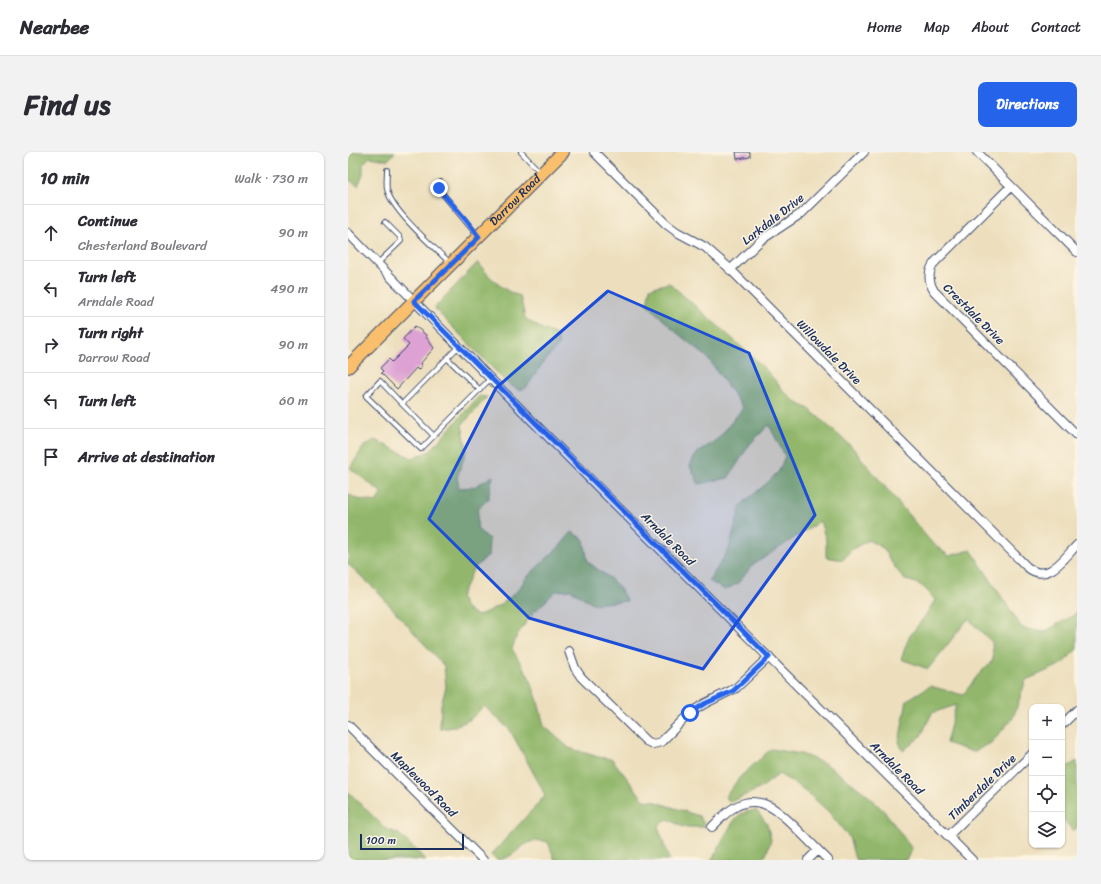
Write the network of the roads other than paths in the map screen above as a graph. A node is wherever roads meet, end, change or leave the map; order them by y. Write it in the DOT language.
graph roads {
  1 [pos="521,152"];
  2 [pos="563,152"];
  3 [pos="594,152"];
  4 [pos="864,152"];
  5 [pos="977,152"];
  6 [pos="387,170"];
  7 [pos="542,173"];
  8 [pos="441,182"];
  9 [pos="1011,186"];
  10 [pos="385,222"];
  11 [pos="348,233"];
  12 [pos="479,237"];
  13 [pos="1077,252"];
  14 [pos="378,264"];
  15 [pos="451,264"];
  16 [pos="730,270"];
  17 [pos="414,301"];
  18 [pos="459,346"];
  19 [pos="447,358"];
  20 [pos="348,367"];
  21 [pos="491,378"];
  22 [pos="480,390"];
  23 [pos="402,404"];
  24 [pos="1077,435"];
  25 [pos="434,436"];
  26 [pos="1077,545"];
  27 [pos="568,651"];
  28 [pos="769,657"];
  29 [pos="1077,710"];
  30 [pos="1065,721"];
  31 [pos="348,725"];
  32 [pos="1029,757"];
  33 [pos="712,827"];
  34 [pos="948,836"];
  35 [pos="818,850"];
  36 [pos="968,859"];
  37 [pos="483,860"];
  38 [pos="808,860"];
  39 [pos="828,860"];
  1 -- 7 [label="lane"];
  2 -- 7 [label="main road, Darrow Road"];
  3 -- 16 [label="street, Willowdale Drive"];
  4 -- 16 [label="street, Larkdale Drive"];
  5 -- 9 [label="street"];
  6 -- 15 [label="lane"];
  7 -- 12 [label="main road, Darrow Road"];
  8 -- 12 [label="lane"];
  9 -- 13 [label="street"];
  9 -- 24 [label="street, Crestdale Drive"];
  10 -- 14 [label="lane"];
  11 -- 14 [label="street, Arndale Road"];
  12 -- 15 [label="main road, Darrow Road"];
  14 -- 17 [label="street, Arndale Road"];
  15 -- 17 [label="main road, Darrow Road"];
  16 -- 26 [label="street, Willowdale Drive"];
  17 -- 18 [label="street, Arndale Road"];
  17 -- 20 [label="main road, Darrow Road"];
  18 -- 19 [label="lane"];
  18 -- 21 [label="street, Arndale Road"];
  19 -- 22 [label="lane"];
  19 -- 23 [label="lane"];
  21 -- 22 [label="lane"];
  21 -- 28 [label="street, Arndale Road"];
  22 -- 25 [label="lane"];
  23 -- 25 [label="lane"];
  23 -- 25 [label="lane"];
  27 -- 28 [label="street"];
  28 -- 34 [label="street, Arndale Road"];
  29 -- 30 [label="street"];
  31 -- 37 [label="street, Maplewood Road"];
  32 -- 34 [label="street, Timberdale Drive"];
  33 -- 35 [label="street"];
  34 -- 36 [label="street, Arndale Road"];
  35 -- 38 [label="street"];
  35 -- 39 [label="street"];
}
